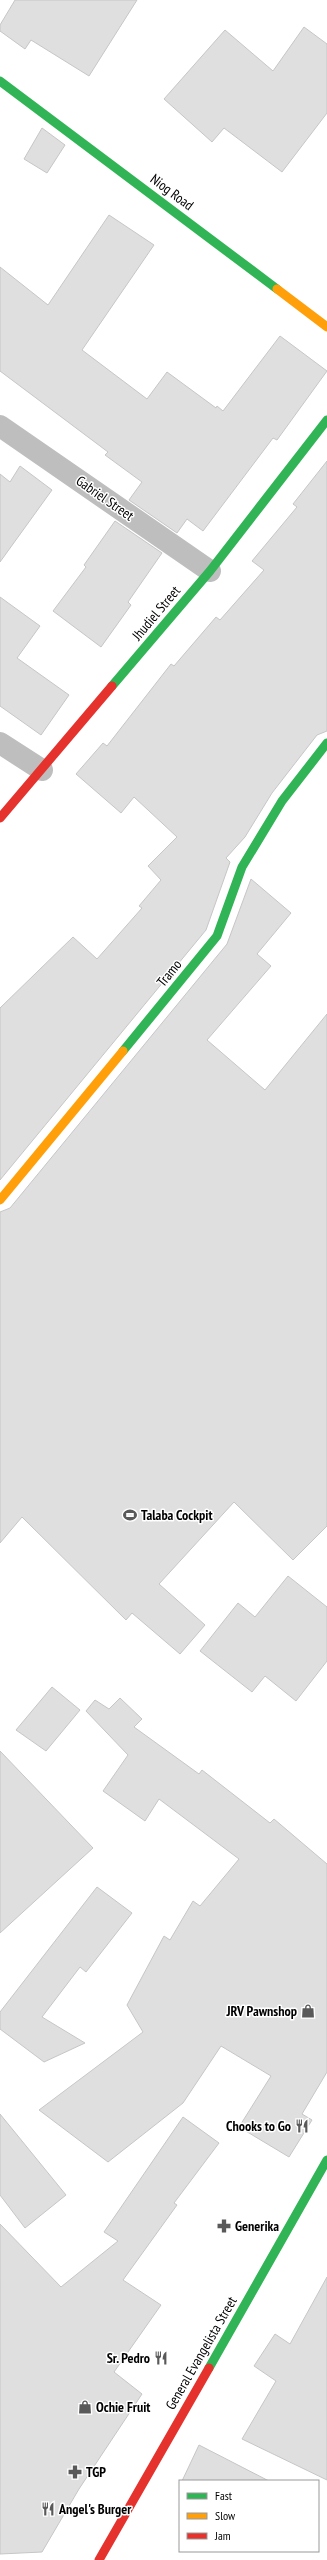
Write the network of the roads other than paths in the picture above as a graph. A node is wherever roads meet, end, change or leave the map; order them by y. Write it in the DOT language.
graph roads {
  1 [pos="0,81"];
  2 [pos="327,327"];
  3 [pos="327,420"];
  4 [pos="0,426"];
  5 [pos="210,571"];
  6 [pos="0,743"];
  7 [pos="327,743"];
  8 [pos="42,770"];
  9 [pos="0,818"];
  10 [pos="0,1200"];
  11 [pos="327,2160"];
  12 [pos="99,2560"];
  1 -- 2 [label="street, Niog Road"];
  3 -- 5 [label="street, Jhudiel Street"];
  4 -- 5 [label="street, Gabriel Street"];
  5 -- 8 [label="street, Jhudiel Street"];
  6 -- 8 [label="street"];
  7 -- 10 [label="street, Tramo"];
  8 -- 9 [label="street, Jhudiel Street"];
  11 -- 12 [label="street, General Evangelista Street"];
}
